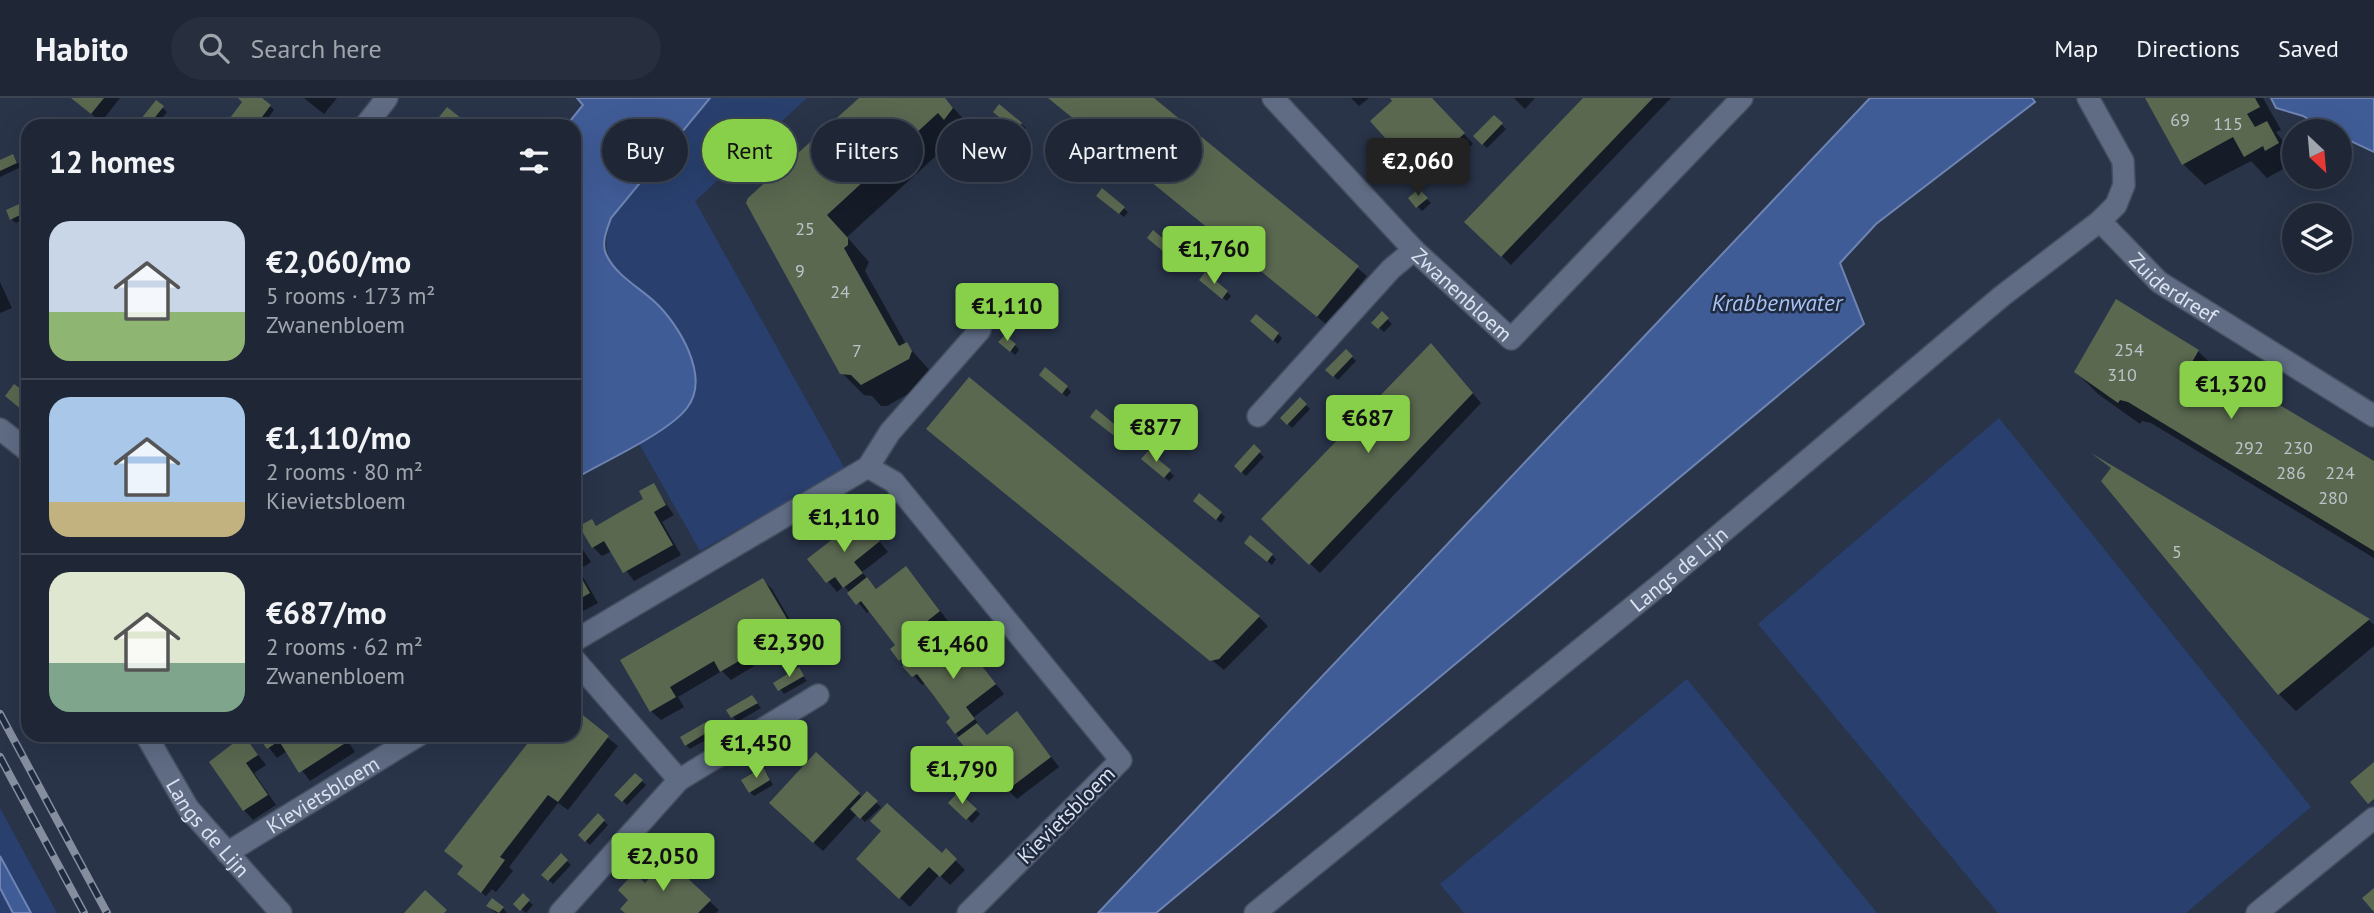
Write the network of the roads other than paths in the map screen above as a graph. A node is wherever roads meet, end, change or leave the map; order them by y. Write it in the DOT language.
graph roads {
  1 [pos="387,98"];
  2 [pos="1273,98"];
  3 [pos="2088,98"];
  4 [pos="1728,102"];
  5 [pos="370,119"];
  6 [pos="2100,221"];
  7 [pos="1414,250"];
  8 [pos="981,330"];
  9 [pos="1258,416"];
  10 [pos="2374,416"];
  11 [pos="0,429"];
  12 [pos="21,446"];
  13 [pos="868,467"];
  14 [pos="581,637"];
  15 [pos="581,667"];
  16 [pos="818,695"];
  17 [pos="150,742"];
  18 [pos="408,742"];
  19 [pos="679,780"];
  20 [pos="2369,822"];
  21 [pos="227,853"];
  22 [pos="281,913"];
  23 [pos="560,913"];
  24 [pos="968,913"];
  25 [pos="1255,913"];
  26 [pos="2257,913"];
  1 -- 5 [label="street"];
  2 -- 7 [label="street, Zwanenbloem"];
  3 -- 6 [label="street"];
  4 -- 7 [label="street, Zwanenbloem"];
  6 -- 10 [label="street, Zuiderdreef"];
  6 -- 25 [label="street, Langs de Lijn"];
  7 -- 9 [label="street"];
  8 -- 13 [label="street"];
  11 -- 12 [label="street"];
  13 -- 14 [label="street"];
  13 -- 24 [label="street, Kievietsbloem"];
  15 -- 19 [label="street"];
  16 -- 19 [label="street"];
  17 -- 21 [label="street, Langs de Lijn"];
  18 -- 21 [label="street, Kievietsbloem"];
  19 -- 23 [label="street"];
  20 -- 26 [label="street"];
  21 -- 22 [label="street, Langs de Lijn"];
}
